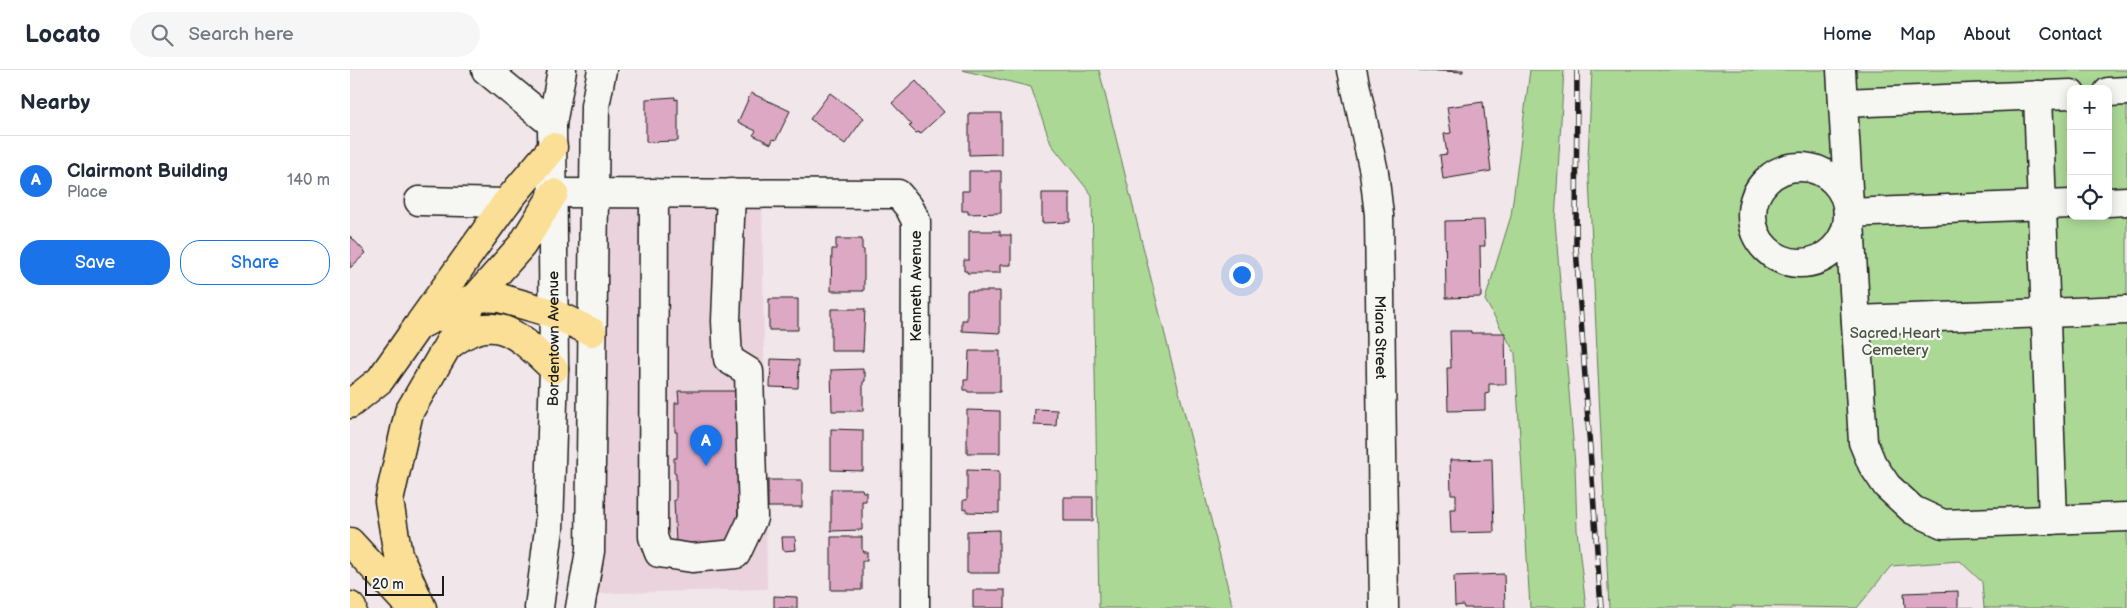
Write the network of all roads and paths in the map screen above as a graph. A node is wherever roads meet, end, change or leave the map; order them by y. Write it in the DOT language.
graph roads {
  1 [pos="486,70"];
  2 [pos="562,70"];
  3 [pos="602,70"];
  4 [pos="1352,70"];
  5 [pos="1841,70"];
  6 [pos="2127,91"];
  7 [pos="2112,92"];
  8 [pos="2067,94"];
  9 [pos="2038,95"];
  10 [pos="1843,103"];
  11 [pos="552,136"];
  12 [pos="554,192"];
  13 [pos="593,192"];
  14 [pos="654,193"];
  15 [pos="731,193"];
  16 [pos="419,201"];
  17 [pos="2127,201"];
  18 [pos="2112,202"];
  19 [pos="506,203"];
  20 [pos="2067,204"];
  21 [pos="2042,205"];
  22 [pos="1848,214"];
  23 [pos="476,297"];
  24 [pos="2127,310"];
  25 [pos="552,313"];
  26 [pos="2046,313"];
  27 [pos="1856,320"];
  28 [pos="418,326"];
  29 [pos="592,332"];
  30 [pos="445,349"];
  31 [pos="554,369"];
  32 [pos="350,404"];
  33 [pos="2127,517"];
  34 [pos="2053,520"];
  35 [pos="350,542"];
  36 [pos="411,608"];
  37 [pos="422,608"];
  38 [pos="539,608"];
  39 [pos="580,608"];
  40 [pos="915,608"];
  41 [pos="1384,608"];
  1 -- 11 [label="street"];
  2 -- 11 [label="street, Bordentown Avenue"];
  3 -- 13 [label="street"];
  4 -- 41 [label="street, Miara Street"];
  5 -- 10 [label="street"];
  6 -- 7 [label="street"];
  8 -- 9 [label="street"];
  9 -- 10 [label="street"];
  9 -- 21 [label="street"];
  10 -- 22 [label="street"];
  11 -- 12 [label="street, Bordentown Avenue"];
  11 -- 19 [label="highway"];
  12 -- 13 [label="street, Kenneth Avenue"];
  12 -- 23 [label="highway"];
  12 -- 25 [label="street, Bordentown Avenue"];
  13 -- 14 [label="street, Kenneth Avenue"];
  13 -- 29 [label="street"];
  14 -- 15 [label="street, Kenneth Avenue"];
  14 -- 15 [label="street"];
  15 -- 40 [label="street, Kenneth Avenue"];
  16 -- 19 [label="street"];
  17 -- 18 [label="street"];
  19 -- 28 [label="highway"];
  20 -- 21 [label="street"];
  21 -- 22 [label="street"];
  21 -- 26 [label="street"];
  22 -- 27 [label="street"];
  23 -- 25 [label="highway"];
  23 -- 28 [label="highway"];
  23 -- 30 [label="highway"];
  24 -- 26 [label="street"];
  25 -- 29 [label="highway"];
  25 -- 31 [label="street, Bordentown Avenue"];
  26 -- 27 [label="street"];
  26 -- 34 [label="street"];
  27 -- 34 [label="street"];
  28 -- 32 [label="highway"];
  29 -- 39 [label="street"];
  30 -- 31 [label="highway"];
  30 -- 37 [label="highway"];
  31 -- 38 [label="street, Bordentown Avenue"];
  33 -- 34 [label="street"];
  35 -- 36 [label="highway"];
}
